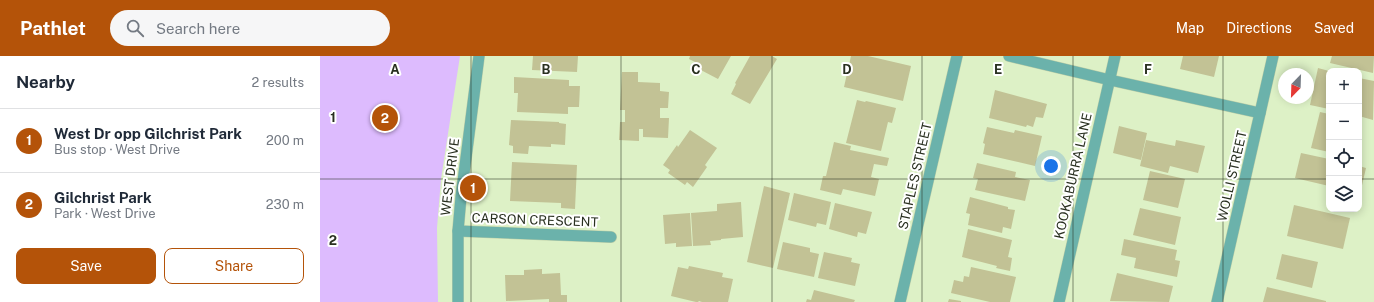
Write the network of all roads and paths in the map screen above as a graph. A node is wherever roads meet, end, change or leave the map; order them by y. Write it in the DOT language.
graph roads {
  1 [pos="479,56"];
  2 [pos="957,56"];
  3 [pos="1009,56"];
  4 [pos="1115,56"];
  5 [pos="1273,56"];
  6 [pos="1110,80"];
  7 [pos="1260,113"];
  8 [pos="458,231"];
  9 [pos="611,237"];
  10 [pos="458,302"];
  11 [pos="900,302"];
  12 [pos="1059,302"];
  13 [pos="1217,302"];
  1 -- 8 [label="street, WEST DRIVE"];
  2 -- 11 [label="street, STAPLES STREET"];
  3 -- 6 [label="street"];
  4 -- 6 [label="street, KOOKABURRA LANE"];
  5 -- 7 [label="street, WOLLI STREET"];
  6 -- 7 [label="street"];
  6 -- 12 [label="street, KOOKABURRA LANE"];
  7 -- 13 [label="street, WOLLI STREET"];
  8 -- 9 [label="street, CARSON CRESCENT"];
  8 -- 10 [label="street, WEST DRIVE"];
}
